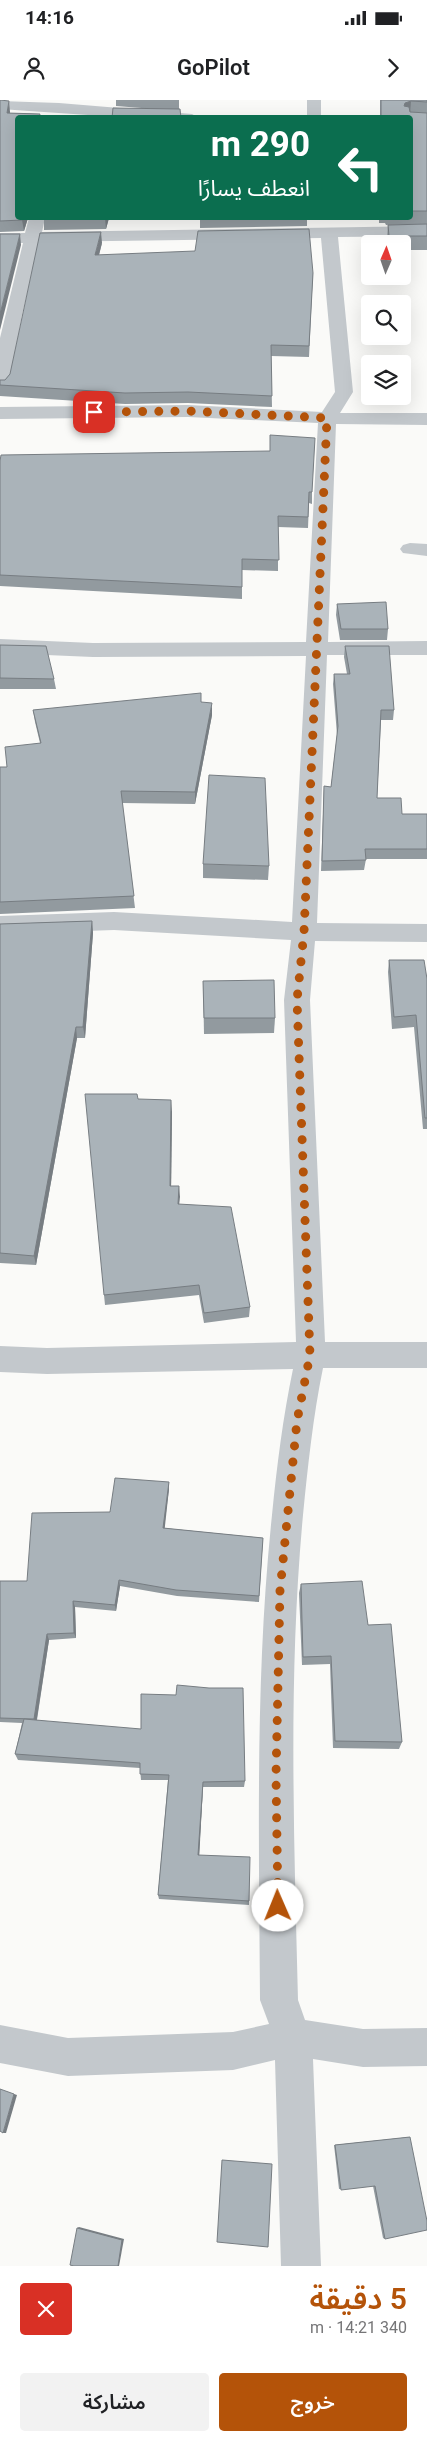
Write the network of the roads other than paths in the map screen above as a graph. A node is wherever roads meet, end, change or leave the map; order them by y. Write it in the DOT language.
graph roads {
  1 [pos="314,100"];
  2 [pos="0,105"];
  3 [pos="59,108"];
  4 [pos="152,115"];
  5 [pos="314,115"];
  6 [pos="37,220"];
  7 [pos="187,220"];
  8 [pos="427,231"];
  9 [pos="329,233"];
  10 [pos="185,234"];
  11 [pos="0,238"];
  12 [pos="33,238"];
  13 [pos="0,385"];
  14 [pos="0,413"];
  15 [pos="327,418"];
  16 [pos="427,419"];
  17 [pos="0,646"];
  18 [pos="317,647"];
  19 [pos="427,648"];
  20 [pos="0,925"];
  21 [pos="304,932"];
  22 [pos="427,934"];
  23 [pos="310,1355"];
  24 [pos="427,1355"];
  25 [pos="0,1359"];
  26 [pos="293,2036"];
  27 [pos="0,2044"];
  28 [pos="427,2047"];
  29 [pos="302,2266"];
  1 -- 5 [label="street"];
  2 -- 3 [label="street"];
  3 -- 4 [label="street"];
  6 -- 12 [label="street"];
  7 -- 10 [label="street"];
  8 -- 9 [label="street"];
  9 -- 10 [label="street"];
  9 -- 15 [label="street"];
  10 -- 12 [label="street"];
  11 -- 12 [label="street"];
  12 -- 13 [label="street"];
  14 -- 15 [label="street"];
  15 -- 16 [label="street"];
  15 -- 18 [label="street"];
  17 -- 18 [label="street"];
  18 -- 19 [label="street"];
  18 -- 21 [label="street"];
  20 -- 21 [label="street"];
  21 -- 22 [label="street"];
  21 -- 23 [label="street"];
  23 -- 24 [label="street"];
  23 -- 25 [label="street"];
  23 -- 26 [label="street"];
  26 -- 27 [label="street"];
  26 -- 28 [label="street"];
  26 -- 29 [label="street"];
}
